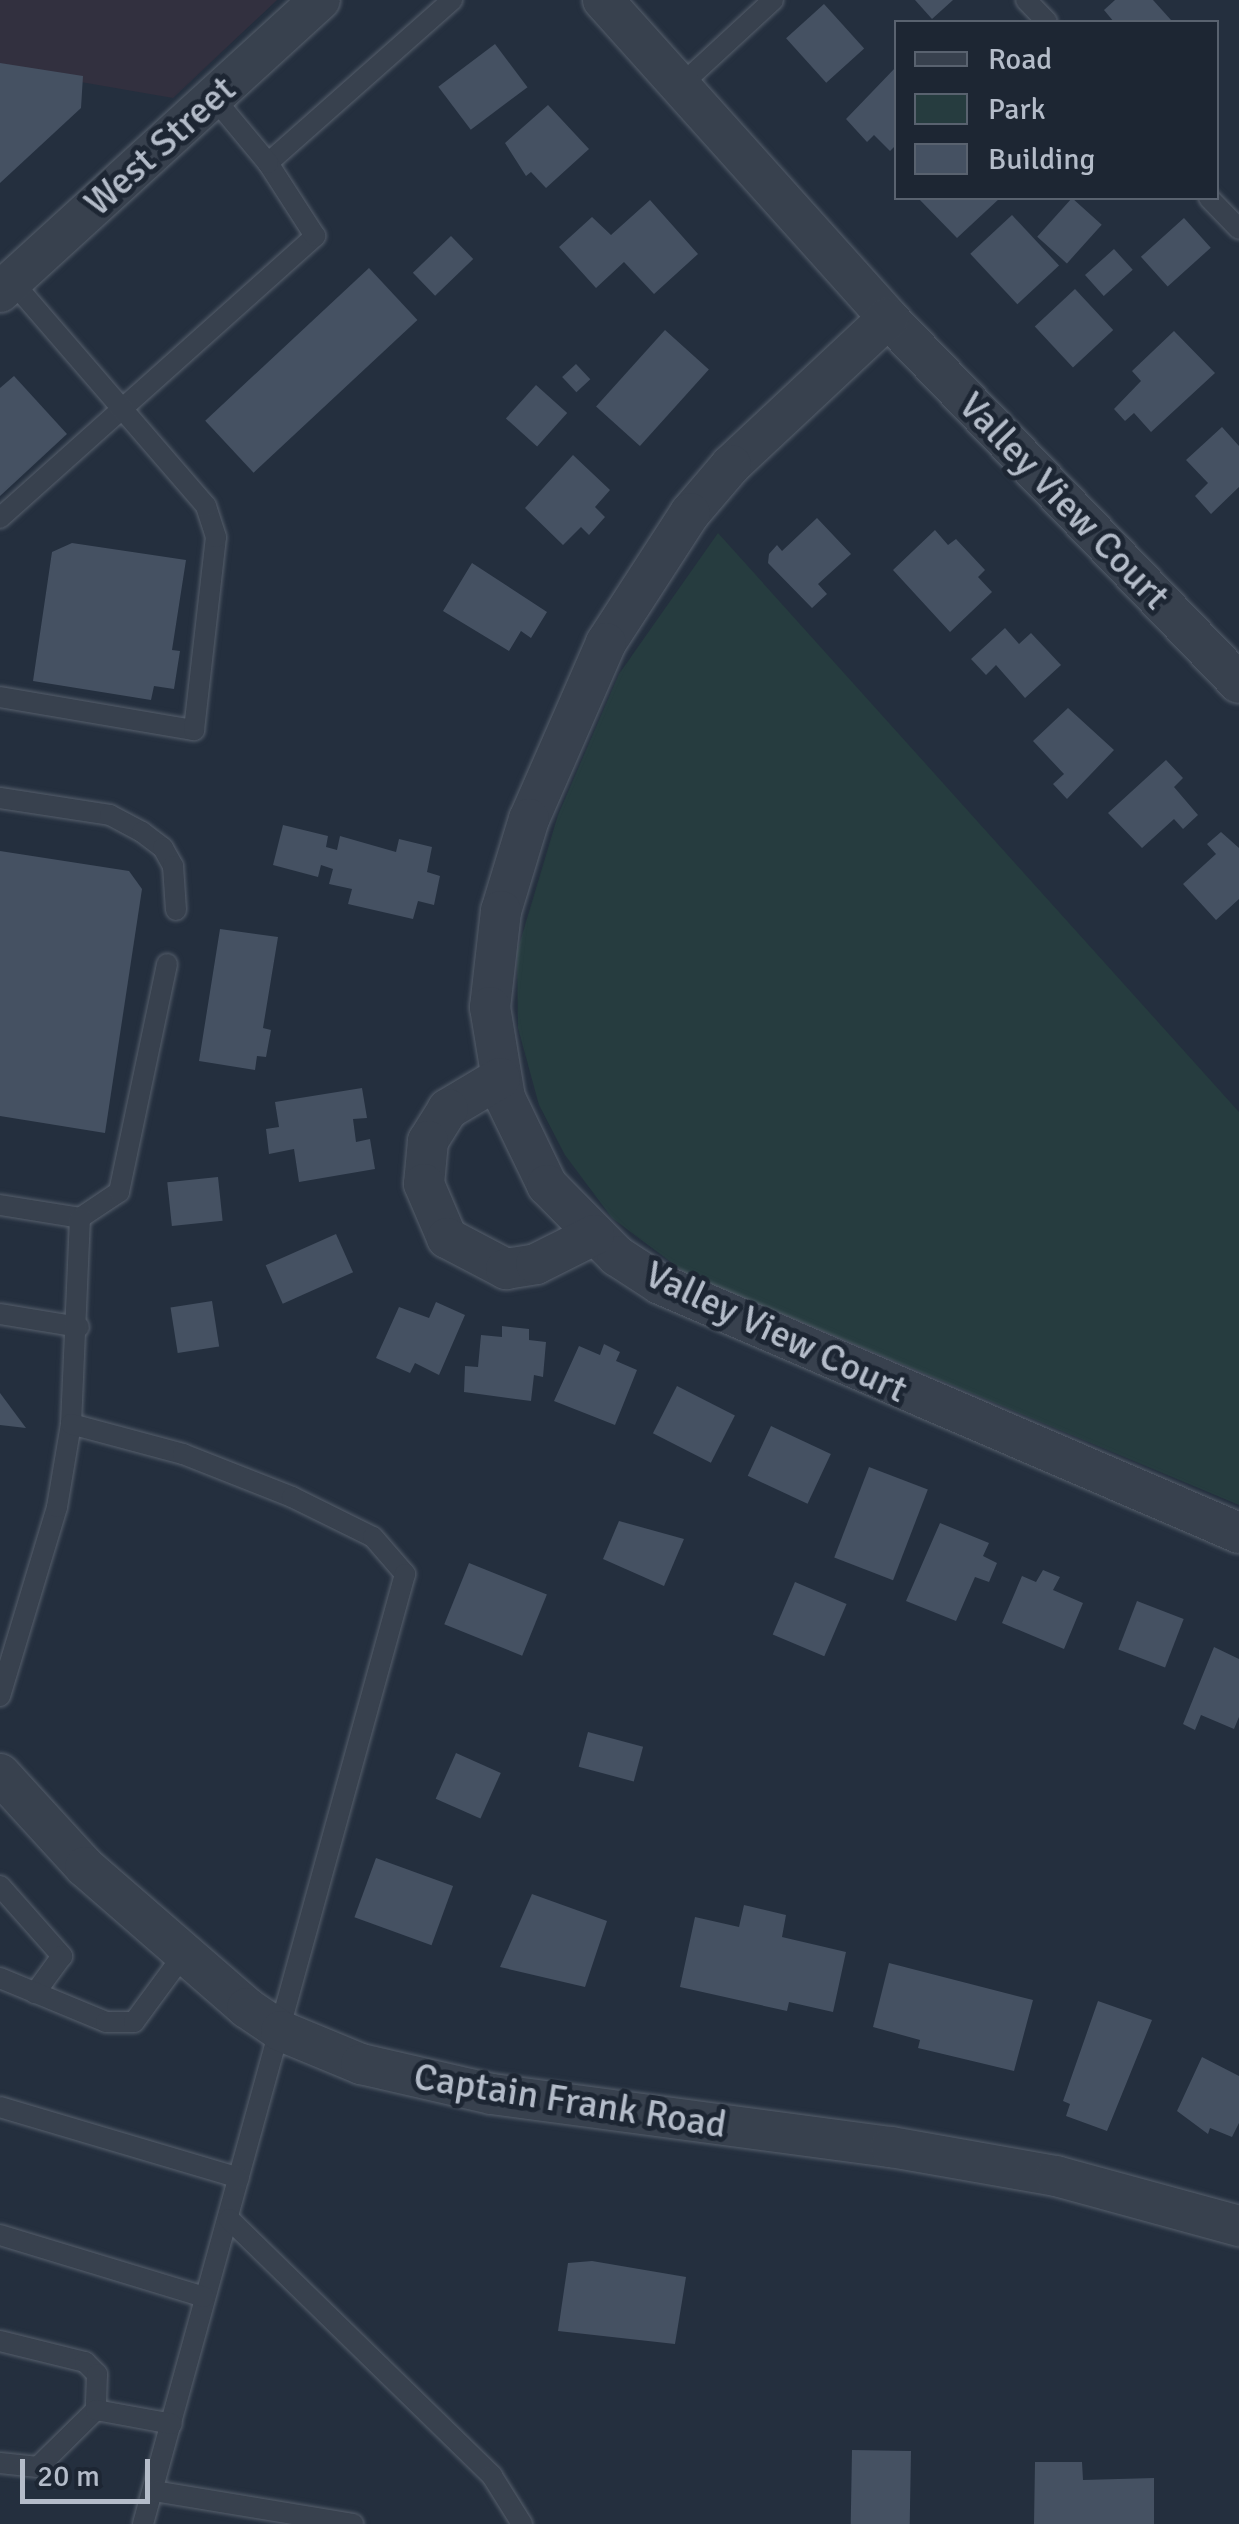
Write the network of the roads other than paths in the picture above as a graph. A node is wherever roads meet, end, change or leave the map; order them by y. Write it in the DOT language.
graph roads {
  1 [pos="320,0"];
  2 [pos="452,0"];
  3 [pos="602,0"];
  4 [pos="773,0"];
  5 [pos="1026,0"];
  6 [pos="1045,20"];
  7 [pos="681,85"];
  8 [pos="213,98"];
  9 [pos="268,163"];
  10 [pos="1212,200"];
  11 [pos="1239,230"];
  12 [pos="6,286"];
  13 [pos="888,318"];
  14 [pos="123,408"];
  15 [pos="0,518"];
  16 [pos="1239,683"];
  17 [pos="0,697"];
  18 [pos="0,798"];
  19 [pos="176,910"];
  20 [pos="166,964"];
  21 [pos="500,1078"];
  22 [pos="0,1205"];
  23 [pos="80,1218"];
  24 [pos="594,1236"];
  25 [pos="0,1314"];
  26 [pos="78,1327"];
  27 [pos="71,1424"];
  28 [pos="1239,1533"];
  29 [pos="0,1696"];
  30 [pos="0,1774"];
  31 [pos="0,1886"];
  32 [pos="184,1954"];
  33 [pos="0,1978"];
  34 [pos="34,1993"];
  35 [pos="281,2031"];
  36 [pos="0,2106"];
  37 [pos="239,2178"];
  38 [pos="228,2218"];
  39 [pos="1239,2226"];
  40 [pos="0,2234"];
  41 [pos="204,2297"];
  42 [pos="0,2341"];
  43 [pos="96,2410"];
  44 [pos="172,2424"];
  45 [pos="0,2464"];
  46 [pos="154,2491"];
  47 [pos="143,2524"];
  48 [pos="353,2524"];
  49 [pos="522,2524"];
  1 -- 8 [label="street, West Street"];
  2 -- 9 [label="lane"];
  3 -- 7 [label="street, Valley View Court"];
  4 -- 7 [label="lane"];
  5 -- 6 [label="lane"];
  7 -- 13 [label="street, Valley View Court"];
  8 -- 9 [label="lane"];
  8 -- 12 [label="street, West Street"];
  9 -- 14 [label="lane"];
  10 -- 11 [label="lane"];
  12 -- 14 [label="lane"];
  13 -- 16 [label="street, Valley View Court"];
  13 -- 21 [label="street, Valley View Court"];
  14 -- 15 [label="lane"];
  14 -- 17 [label="lane"];
  18 -- 19 [label="lane"];
  20 -- 23 [label="lane"];
  21 -- 24 [label="street, Valley View Court"];
  21 -- 24 [label="street"];
  22 -- 23 [label="lane"];
  23 -- 26 [label="lane"];
  24 -- 28 [label="street, Valley View Court"];
  25 -- 26 [label="lane"];
  26 -- 27 [label="lane"];
  27 -- 29 [label="lane"];
  27 -- 35 [label="lane"];
  30 -- 32 [label="street, Captain Frank Road"];
  31 -- 34 [label="lane"];
  32 -- 34 [label="lane"];
  32 -- 35 [label="street, Captain Frank Road"];
  33 -- 34 [label="lane"];
  35 -- 37 [label="lane"];
  35 -- 39 [label="street, Captain Frank Road"];
  36 -- 37 [label="lane"];
  37 -- 38 [label="lane"];
  38 -- 41 [label="lane"];
  38 -- 49 [label="lane"];
  40 -- 41 [label="lane"];
  41 -- 44 [label="lane"];
  42 -- 43 [label="lane"];
  43 -- 44 [label="lane"];
  43 -- 45 [label="lane"];
  44 -- 46 [label="lane"];
  46 -- 47 [label="lane"];
  46 -- 48 [label="lane"];
}
